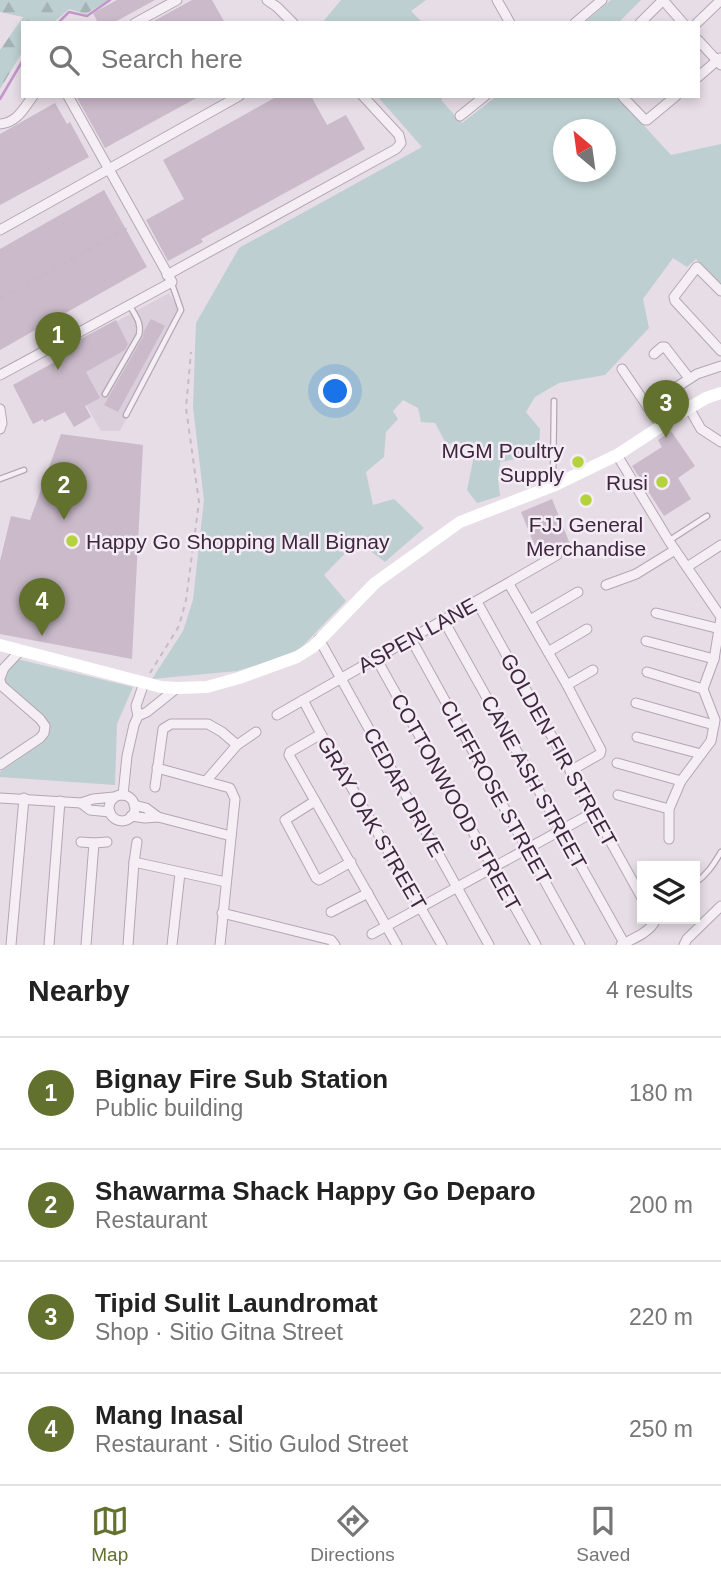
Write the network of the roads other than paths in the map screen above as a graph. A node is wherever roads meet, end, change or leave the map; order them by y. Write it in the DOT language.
graph roads {
  1 [pos="177,0"];
  2 [pos="267,0"];
  3 [pos="497,0"];
  4 [pos="602,0"];
  5 [pos="663,0"];
  6 [pos="721,0"];
  7 [pos="139,21"];
  8 [pos="291,21"];
  9 [pos="509,21"];
  10 [pos="577,21"];
  11 [pos="642,21"];
  12 [pos="681,21"];
  13 [pos="699,21"];
  14 [pos="700,42"];
  15 [pos="720,60"];
  16 [pos="700,75"];
  17 [pos="31,98"];
  18 [pos="69,98"];
  19 [pos="236,98"];
  20 [pos="365,98"];
  21 [pos="482,98"];
  22 [pos="624,98"];
  23 [pos="674,98"];
  24 [pos="460,116"];
  25 [pos="0,124"];
  26 [pos="109,169"];
  27 [pos="0,230"];
  28 [pos="170,278"];
  29 [pos="721,291"];
  30 [pos="130,305"];
  31 [pos="721,351"];
  32 [pos="654,354"];
  33 [pos="721,366"];
  34 [pos="622,369"];
  35 [pos="0,375"];
  36 [pos="689,379"];
  37 [pos="721,393"];
  38 [pos="105,394"];
  39 [pos="554,401"];
  40 [pos="647,406"];
  41 [pos="689,408"];
  42 [pos="0,409"];
  43 [pos="126,415"];
  44 [pos="656,419"];
  45 [pos="0,429"];
  46 [pos="721,442"];
  47 [pos="617,454"];
  48 [pos="24,470"];
  49 [pos="0,479"];
  50 [pos="552,486"];
  51 [pos="707,516"];
  52 [pos="669,541"];
  53 [pos="721,545"];
  54 [pos="675,550"];
  55 [pos="557,555"];
  56 [pos="687,568"];
  57 [pos="509,583"];
  58 [pos="606,585"];
  59 [pos="579,592"];
  60 [pos="477,602"];
  61 [pos="656,613"];
  62 [pos="721,618"];
  63 [pos="530,620"];
  64 [pos="444,621"];
  65 [pos="587,629"];
  66 [pos="720,629"];
  67 [pos="319,639"];
  68 [pos="411,639"];
  69 [pos="646,641"];
  70 [pos="0,645"];
  71 [pos="21,650"];
  72 [pos="548,652"];
  73 [pos="376,658"];
  74 [pos="714,659"];
  75 [pos="593,670"];
  76 [pos="647,672"];
  77 [pos="341,677"];
  78 [pos="0,679"];
  79 [pos="144,683"];
  80 [pos="567,685"];
  81 [pos="177,688"];
  82 [pos="704,689"];
  83 [pos="303,700"];
  84 [pos="636,703"];
  85 [pos="277,715"];
  86 [pos="138,716"];
  87 [pos="714,725"];
  88 [pos="256,732"];
  89 [pos="321,734"];
  90 [pos="638,737"];
  91 [pos="237,745"];
  92 [pos="701,754"];
  93 [pos="617,763"];
  94 [pos="0,765"];
  95 [pos="158,768"];
  96 [pos="570,771"];
  97 [pos="206,781"];
  98 [pos="681,781"];
  99 [pos="155,787"];
  100 [pos="618,795"];
  101 [pos="119,796"];
  102 [pos="0,798"];
  103 [pos="24,798"];
  104 [pos="60,801"];
  105 [pos="315,801"];
  106 [pos="81,803"];
  107 [pos="134,805"];
  108 [pos="669,809"];
  109 [pos="110,812"];
  110 [pos="594,812"];
  111 [pos="131,816"];
  112 [pos="158,817"];
  113 [pos="560,831"];
  114 [pos="231,836"];
  115 [pos="669,839"];
  116 [pos="81,842"];
  117 [pos="107,842"];
  118 [pos="137,842"];
  119 [pos="94,843"];
  120 [pos="527,849"];
  121 [pos="721,852"];
  122 [pos="134,862"];
  123 [pos="351,862"];
  124 [pos="493,868"];
  125 [pos="180,873"];
  126 [pos="700,880"];
  127 [pos="226,882"];
  128 [pos="457,887"];
  129 [pos="637,889"];
  130 [pos="368,893"];
  131 [pos="721,906"];
  132 [pos="421,908"];
  133 [pos="331,912"];
  134 [pos="222,913"];
  135 [pos="654,924"];
  136 [pos="386,926"];
  137 [pos="372,934"];
  138 [pos="622,944"];
  139 [pos="11,945"];
  140 [pos="50,945"];
  141 [pos="86,945"];
  142 [pos="128,945"];
  143 [pos="172,945"];
  144 [pos="220,945"];
  145 [pos="335,945"];
  146 [pos="397,945"];
  147 [pos="442,945"];
  148 [pos="489,945"];
  149 [pos="536,945"];
  150 [pos="580,945"];
  151 [pos="684,945"];
  1 -- 7 [label="street"];
  2 -- 8 [label="street"];
  3 -- 9 [label="street"];
  4 -- 10 [label="street"];
  5 -- 11 [label="street"];
  5 -- 12 [label="street"];
  6 -- 13 [label="street"];
  14 -- 15 [label="street"];
  15 -- 16 [label="street"];
  17 -- 25 [label="street"];
  18 -- 26 [label="street"];
  19 -- 26 [label="street"];
  20 -- 28 [label="street"];
  21 -- 24 [label="street"];
  22 -- 23 [label="street"];
  26 -- 27 [label="street"];
  26 -- 28 [label="street"];
  28 -- 30 [label="street"];
  28 -- 43 [label="lane"];
  29 -- 31 [label="street"];
  30 -- 35 [label="street"];
  30 -- 38 [label="lane"];
  32 -- 36 [label="street"];
  33 -- 36 [label="street"];
  34 -- 40 [label="street"];
  36 -- 40 [label="street"];
  37 -- 41 [label="main road"];
  39 -- 50 [label="lane"];
  40 -- 44 [label="street"];
  41 -- 46 [label="street"];
  41 -- 47 [label="main road"];
  42 -- 45 [label="street"];
  47 -- 50 [label="main road"];
  47 -- 52 [label="street"];
  48 -- 49 [label="lane"];
  50 -- 67 [label="main road"];
  51 -- 52 [label="lane"];
  52 -- 54 [label="street"];
  53 -- 56 [label="street"];
  54 -- 56 [label="street"];
  54 -- 58 [label="street"];
  55 -- 57 [label="street, ASPEN LANE"];
  56 -- 62 [label="street"];
  57 -- 60 [label="street, ASPEN LANE"];
  57 -- 63 [label="street"];
  59 -- 63 [label="street"];
  60 -- 64 [label="street, ASPEN LANE"];
  60 -- 96 [label="street, GOLDEN FIR STREET"];
  61 -- 66 [label="street"];
  62 -- 66 [label="street"];
  63 -- 72 [label="street"];
  64 -- 68 [label="street, ASPEN LANE"];
  64 -- 113 [label="street, CANE ASH STREET"];
  65 -- 72 [label="street"];
  66 -- 74 [label="street"];
  67 -- 77 [label="street, CEDAR DRIVE"];
  67 -- 81 [label="main road"];
  68 -- 73 [label="street, ASPEN LANE"];
  68 -- 120 [label="street, CLIFFROSE STREET"];
  69 -- 74 [label="street"];
  70 -- 71 [label="main road"];
  71 -- 78 [label="street"];
  71 -- 79 [label="main road"];
  72 -- 80 [label="street"];
  73 -- 77 [label="street, ASPEN LANE"];
  73 -- 124 [label="street, COTTONWOOD STREET"];
  74 -- 82 [label="street"];
  75 -- 80 [label="street"];
  76 -- 82 [label="street"];
  77 -- 83 [label="street, ASPEN LANE"];
  77 -- 128 [label="street, CEDAR DRIVE"];
  78 -- 94 [label="street"];
  79 -- 81 [label="main road"];
  79 -- 86 [label="street"];
  80 -- 96 [label="street"];
  81 -- 86 [label="street"];
  82 -- 87 [label="street"];
  83 -- 85 [label="street, ASPEN LANE"];
  83 -- 89 [label="street, GRAY OAK STREET"];
  84 -- 87 [label="street"];
  86 -- 101 [label="street"];
  87 -- 92 [label="street"];
  88 -- 91 [label="street"];
  89 -- 105 [label="street"];
  89 -- 132 [label="street, GRAY OAK STREET"];
  90 -- 92 [label="street"];
  91 -- 95 [label="street"];
  91 -- 97 [label="street"];
  92 -- 98 [label="street"];
  93 -- 98 [label="street"];
  95 -- 97 [label="street"];
  95 -- 99 [label="street"];
  96 -- 110 [label="street, GOLDEN FIR STREET"];
  97 -- 114 [label="street"];
  98 -- 108 [label="street"];
  100 -- 108 [label="street"];
  101 -- 106 [label="street"];
  101 -- 107 [label="street"];
  101 -- 109 [label="street"];
  102 -- 103 [label="street"];
  103 -- 104 [label="street"];
  103 -- 139 [label="street"];
  104 -- 106 [label="street"];
  104 -- 140 [label="street"];
  105 -- 123 [label="street"];
  105 -- 123 [label="street"];
  106 -- 109 [label="street"];
  107 -- 111 [label="street"];
  107 -- 112 [label="street"];
  108 -- 115 [label="street"];
  109 -- 111 [label="street"];
  110 -- 113 [label="street"];
  110 -- 129 [label="street, GOLDEN FIR STREET"];
  111 -- 112 [label="street"];
  112 -- 114 [label="street"];
  113 -- 120 [label="street"];
  113 -- 138 [label="street, CANE ASH STREET"];
  114 -- 127 [label="street"];
  116 -- 119 [label="street"];
  117 -- 119 [label="street"];
  118 -- 122 [label="street"];
  119 -- 141 [label="street"];
  120 -- 124 [label="street"];
  120 -- 150 [label="street, CLIFFROSE STREET"];
  121 -- 126 [label="lane"];
  122 -- 125 [label="street"];
  122 -- 142 [label="street"];
  123 -- 130 [label="street"];
  124 -- 128 [label="street"];
  124 -- 149 [label="street, COTTONWOOD STREET"];
  125 -- 127 [label="street"];
  125 -- 143 [label="street"];
  127 -- 134 [label="street"];
  128 -- 132 [label="street"];
  128 -- 148 [label="street, CEDAR DRIVE"];
  130 -- 133 [label="street"];
  130 -- 136 [label="street"];
  131 -- 151 [label="street"];
  132 -- 136 [label="street"];
  132 -- 147 [label="street, GRAY OAK STREET"];
  134 -- 144 [label="street"];
  134 -- 145 [label="street"];
  135 -- 138 [label="street"];
  136 -- 137 [label="street"];
  136 -- 146 [label="street"];
}
